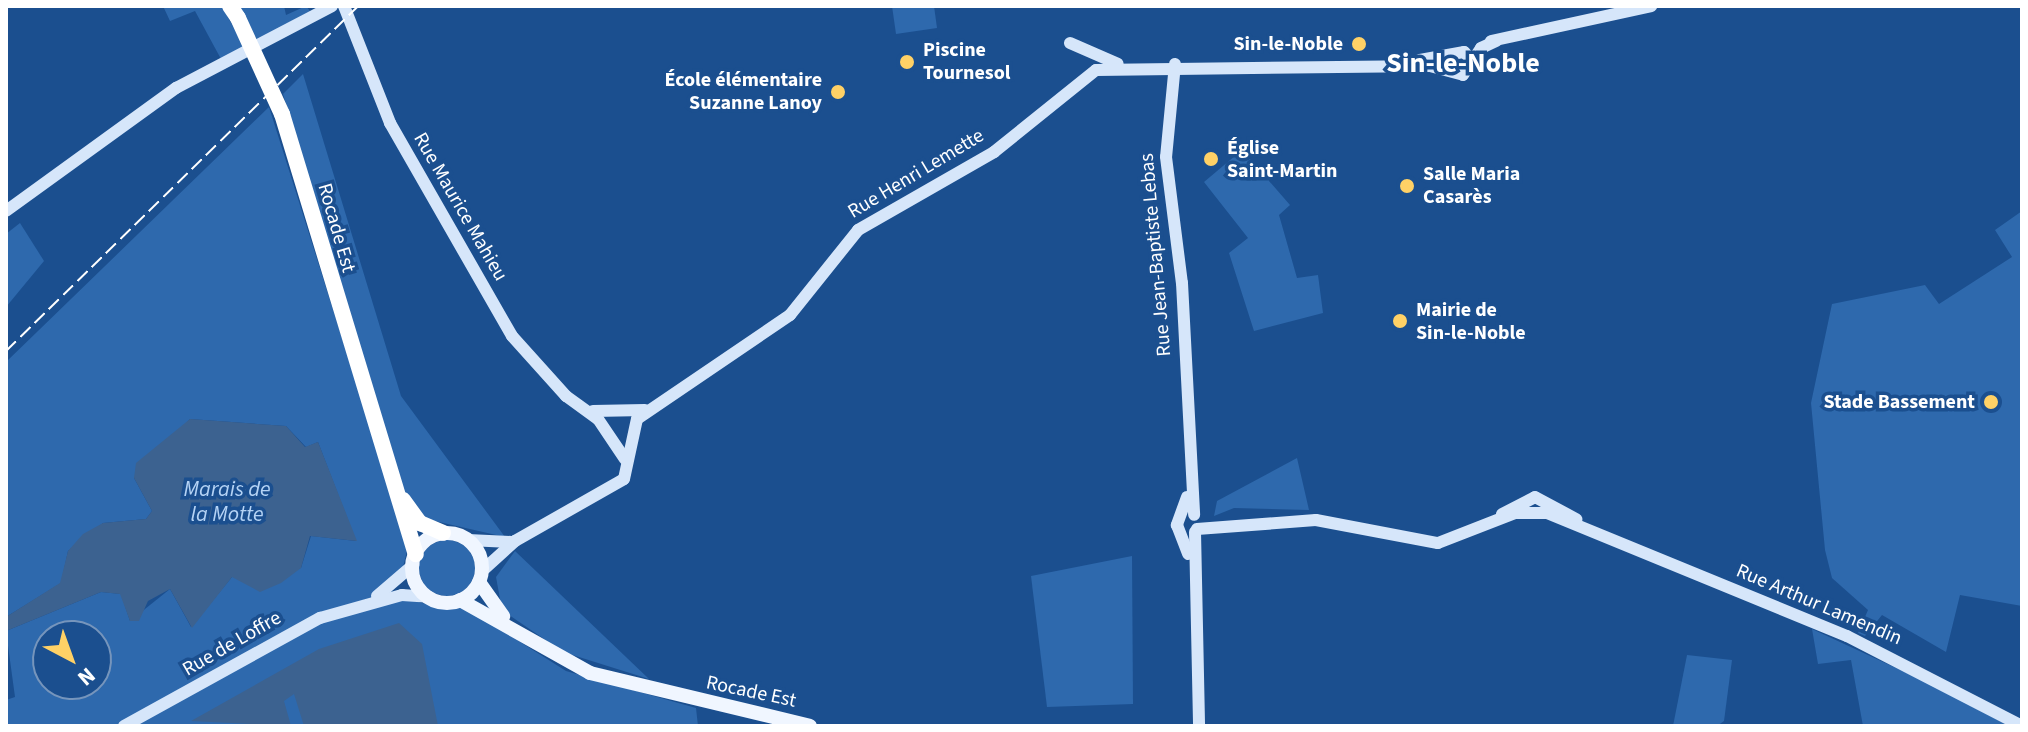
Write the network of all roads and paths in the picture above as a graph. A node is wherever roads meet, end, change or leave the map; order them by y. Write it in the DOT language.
graph roads {
  1 [pos="332,6"];
  2 [pos="344,6"];
  3 [pos="1651,6"];
  4 [pos="234,12"];
  5 [pos="1496,41"];
  6 [pos="1070,43"];
  7 [pos="1086,51"];
  8 [pos="1460,52"];
  9 [pos="1474,62"];
  10 [pos="1175,68"];
  11 [pos="1455,73"];
  12 [pos="1085,77"];
  13 [pos="6,211"];
  14 [pos="579,405"];
  15 [pos="657,405"];
  16 [pos="617,414"];
  17 [pos="630,430"];
  18 [pos="608,434"];
  19 [pos="385,468"];
  20 [pos="626,476"];
  21 [pos="1188,492"];
  22 [pos="1180,517"];
  23 [pos="1195,523"];
  24 [pos="1181,532"];
  25 [pos="443,533"];
  26 [pos="468,540"];
  27 [pos="515,541"];
  28 [pos="414,560"];
  29 [pos="1191,565"];
  30 [pos="480,576"];
  31 [pos="429,597"];
  32 [pos="460,600"];
  33 [pos="362,603"];
  34 [pos="547,652"];
  35 [pos="124,726"];
  36 [pos="810,726"];
  37 [pos="1199,726"];
  38 [pos="2022,726"];
  1 -- 13 [label="street"];
  2 -- 14 [label="street, Rue Maurice Mahieu"];
  3 -- 5 [label="street"];
  4 -- 19 [label="highway, Rocade Est, bridge"];
  5 -- 8 [label="street"];
  5 -- 9 [label="street"];
  6 -- 7 [label="street"];
  7 -- 10 [label="street"];
  7 -- 12 [label="street"];
  8 -- 9 [label="street"];
  8 -- 10 [label="street"];
  8 -- 11 [label="street"];
  9 -- 11 [label="street"];
  10 -- 11 [label="street"];
  10 -- 12 [label="street"];
  10 -- 21 [label="street, Rue Jean-Baptiste Lebas"];
  12 -- 15 [label="street, Rue Henri Lemette"];
  14 -- 16 [label="street, Rue Maurice Mahieu"];
  14 -- 18 [label="street, Rue Maurice Mahieu"];
  15 -- 16 [label="street, Rue Henri Lemette"];
  15 -- 17 [label="street, Rue Henri Lemette"];
  16 -- 17 [label="street"];
  16 -- 18 [label="street"];
  17 -- 18 [label="street"];
  17 -- 20 [label="street"];
  18 -- 20 [label="street"];
  19 -- 25 [label="highway"];
  19 -- 28 [label="highway"];
  20 -- 27 [label="street"];
  21 -- 22 [label="street, Rue Jean-Baptiste Lebas"];
  21 -- 23 [label="street, Rue Jean-Baptiste Lebas"];
  22 -- 23 [label="street"];
  22 -- 24 [label="street"];
  23 -- 24 [label="street"];
  23 -- 29 [label="street"];
  23 -- 38 [label="street, Rue Arthur Lamendin"];
  24 -- 29 [label="street"];
  25 -- 26 [label="main road"];
  25 -- 28 [label="main road"];
  26 -- 27 [label="street"];
  26 -- 30 [label="main road"];
  27 -- 30 [label="street"];
  28 -- 31 [label="main road"];
  28 -- 33 [label="street, Rue de Loffre"];
  29 -- 37 [label="street"];
  30 -- 32 [label="main road"];
  30 -- 34 [label="main road"];
  31 -- 32 [label="main road"];
  31 -- 33 [label="street, Rue de Loffre"];
  32 -- 34 [label="main road"];
  33 -- 35 [label="street, Rue de Loffre"];
  34 -- 36 [label="main road, Rocade Est"];
}
